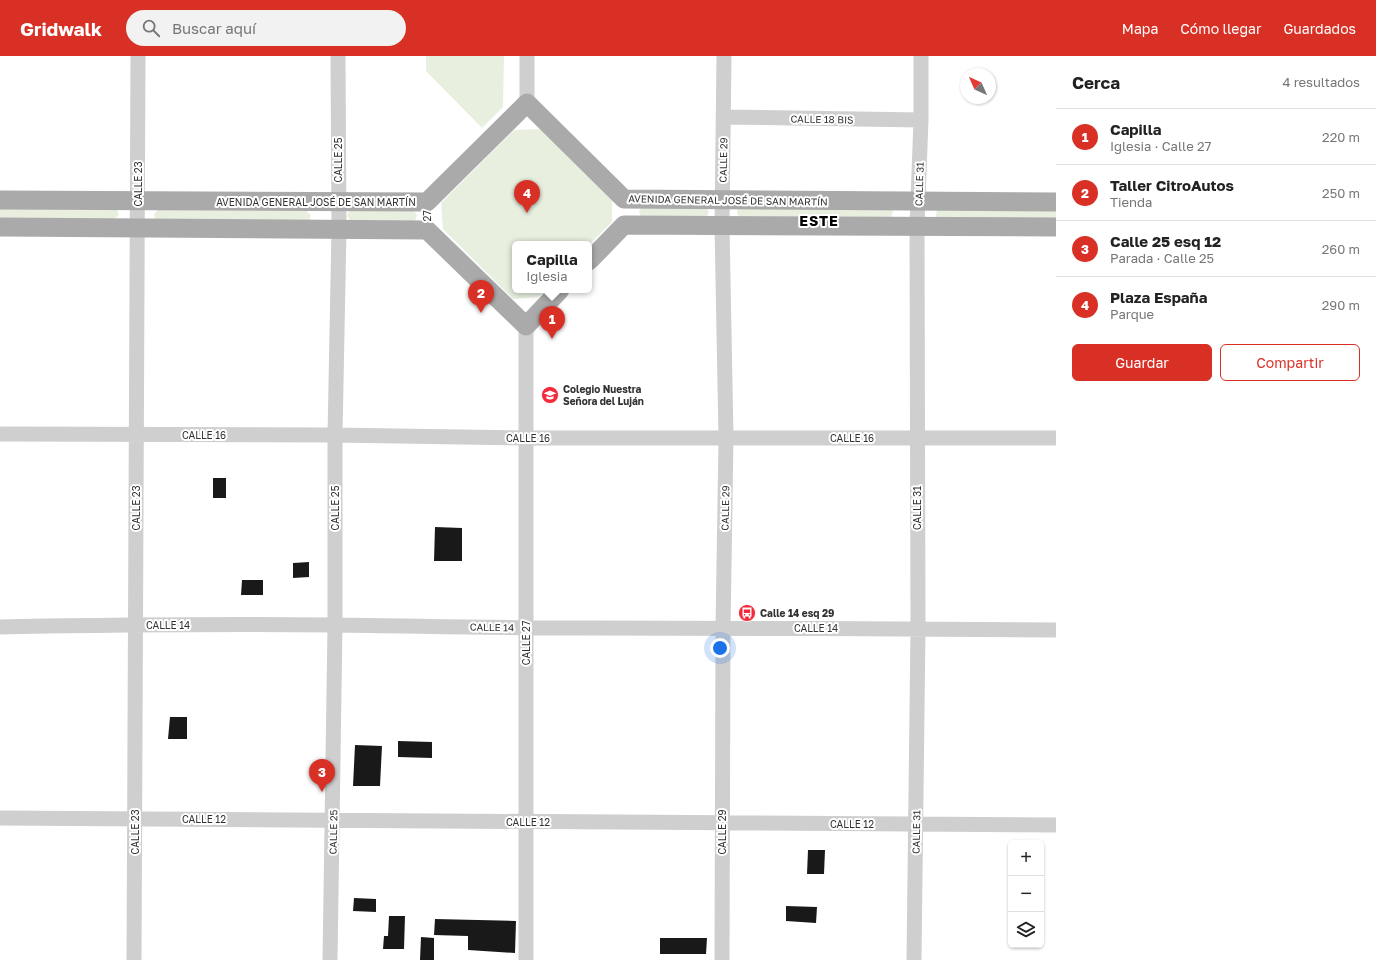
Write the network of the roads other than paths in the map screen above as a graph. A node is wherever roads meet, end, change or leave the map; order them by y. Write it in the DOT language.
graph roads {
  1 [pos="138,56"];
  2 [pos="338,56"];
  3 [pos="527,56"];
  4 [pos="724,56"];
  5 [pos="921,56"];
  6 [pos="527,103"];
  7 [pos="723,117"];
  8 [pos="921,120"];
  9 [pos="624,199"];
  10 [pos="0,200"];
  11 [pos="722,200"];
  12 [pos="138,201"];
  13 [pos="338,202"];
  14 [pos="427,202"];
  15 [pos="918,202"];
  16 [pos="1056,202"];
  17 [pos="624,225"];
  18 [pos="722,225"];
  19 [pos="917,226"];
  20 [pos="0,227"];
  21 [pos="1056,227"];
  22 [pos="137,228"];
  23 [pos="339,229"];
  24 [pos="427,230"];
  25 [pos="592,258"];
  26 [pos="557,293"];
  27 [pos="526,326"];
  28 [pos="0,434"];
  29 [pos="136,435"];
  30 [pos="335,435"];
  31 [pos="526,438"];
  32 [pos="726,438"];
  33 [pos="917,438"];
  34 [pos="1056,438"];
  35 [pos="136,625"];
  36 [pos="335,625"];
  37 [pos="0,627"];
  38 [pos="526,628"];
  39 [pos="918,628"];
  40 [pos="723,629"];
  41 [pos="1056,630"];
  42 [pos="0,818"];
  43 [pos="135,819"];
  44 [pos="333,820"];
  45 [pos="526,822"];
  46 [pos="722,823"];
  47 [pos="916,824"];
  48 [pos="1056,825"];
  49 [pos="134,960"];
  50 [pos="330,960"];
  51 [pos="526,960"];
  52 [pos="722,960"];
  53 [pos="914,960"];
  1 -- 12 [label="street, CALLE 23"];
  2 -- 13 [label="street, CALLE 25"];
  3 -- 6 [label="street"];
  4 -- 7 [label="street, CALLE 29"];
  5 -- 8 [label="street, CALLE 31"];
  6 -- 9 [label="main road, AVENIDA GENERAL JOSÉ DE SAN MARTÍN"];
  6 -- 14 [label="main road, AVENIDA GENERAL JOSÉ DE SAN MARTÍN"];
  7 -- 8 [label="street, CALLE 18 BIS"];
  7 -- 11 [label="street, CALLE 29"];
  8 -- 15 [label="street, CALLE 31"];
  9 -- 11 [label="main road, AVENIDA GENERAL JOSÉ DE SAN MARTÍN"];
  9 -- 17 [label="main road"];
  10 -- 12 [label="main road, AVENIDA GENERAL JOSÉ DE SAN MARTÍN"];
  11 -- 15 [label="main road, AVENIDA GENERAL JOSÉ DE SAN MARTÍN"];
  11 -- 18 [label="street, CALLE 29"];
  12 -- 13 [label="main road, AVENIDA GENERAL JOSÉ DE SAN MARTÍN"];
  12 -- 22 [label="street, CALLE 23"];
  13 -- 14 [label="main road, AVENIDA GENERAL JOSÉ DE SAN MARTÍN"];
  13 -- 23 [label="street, CALLE 25"];
  14 -- 24 [label="main road, 27"];
  15 -- 16 [label="main road, AVENIDA GENERAL JOSÉ DE SAN MARTÍN"];
  15 -- 19 [label="street, CALLE 31"];
  17 -- 18 [label="main road"];
  17 -- 25 [label="main road"];
  18 -- 19 [label="main road"];
  18 -- 32 [label="street, CALLE 29"];
  19 -- 21 [label="main road"];
  19 -- 33 [label="street, CALLE 31"];
  20 -- 22 [label="main road"];
  22 -- 23 [label="main road"];
  22 -- 29 [label="street, CALLE 23"];
  23 -- 24 [label="main road"];
  23 -- 30 [label="street, CALLE 25"];
  24 -- 27 [label="main road"];
  26 -- 27 [label="main road"];
  27 -- 31 [label="street, CALLE 27"];
  28 -- 29 [label="street, CALLE 16"];
  29 -- 30 [label="street, CALLE 16"];
  29 -- 35 [label="street, CALLE 23"];
  30 -- 31 [label="street, CALLE 16"];
  30 -- 36 [label="street, CALLE 25"];
  31 -- 32 [label="street, CALLE 16"];
  31 -- 38 [label="street, CALLE 27"];
  32 -- 33 [label="street, CALLE 16"];
  32 -- 40 [label="street, CALLE 29"];
  33 -- 34 [label="street, CALLE 16"];
  33 -- 39 [label="street, CALLE 31"];
  35 -- 36 [label="street, CALLE 14"];
  35 -- 37 [label="street, CALLE 14"];
  35 -- 43 [label="street, CALLE 23"];
  36 -- 38 [label="street, CALLE 14"];
  36 -- 44 [label="street, CALLE 25"];
  38 -- 40 [label="street, CALLE 14"];
  38 -- 45 [label="street, CALLE 27"];
  39 -- 40 [label="street, CALLE 14"];
  39 -- 41 [label="street, CALLE 14"];
  39 -- 47 [label="street, CALLE 31"];
  40 -- 46 [label="street, CALLE 29"];
  42 -- 43 [label="street, CALLE 12"];
  43 -- 44 [label="street, CALLE 12"];
  43 -- 49 [label="street, CALLE 23"];
  44 -- 45 [label="street, CALLE 12"];
  44 -- 50 [label="street, CALLE 25"];
  45 -- 46 [label="street, CALLE 12"];
  45 -- 51 [label="street, CALLE 27"];
  46 -- 47 [label="street, CALLE 12"];
  46 -- 52 [label="street, CALLE 29"];
  47 -- 48 [label="street, CALLE 12"];
  47 -- 53 [label="street, CALLE 31"];
}
